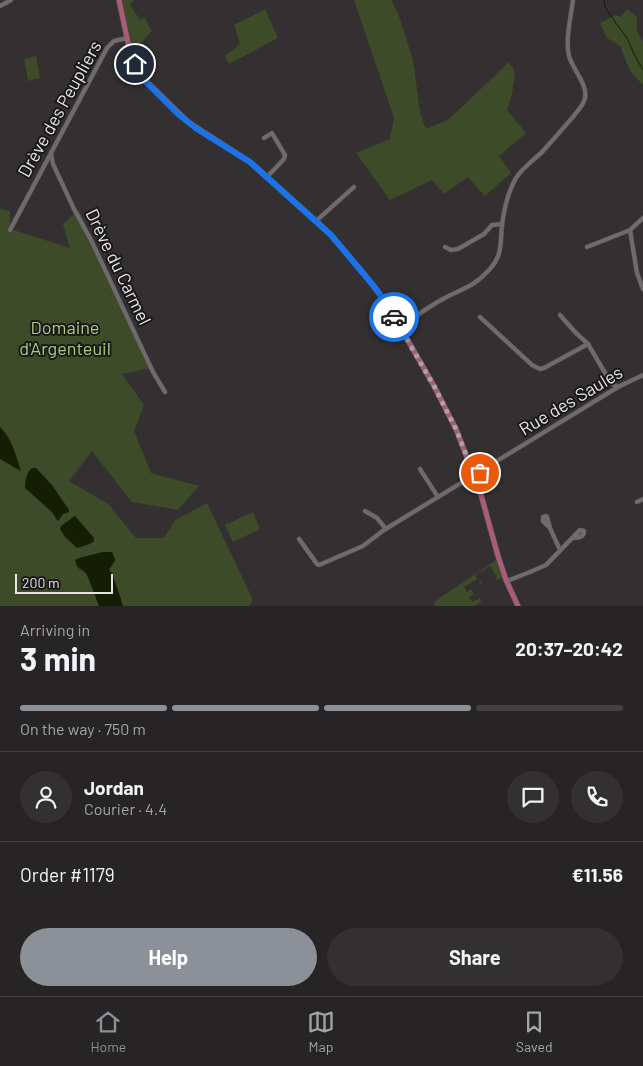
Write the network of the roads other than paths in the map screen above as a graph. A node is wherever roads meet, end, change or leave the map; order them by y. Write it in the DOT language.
graph roads {
  1 [pos="11,0"];
  2 [pos="120,0"];
  3 [pos="572,0"];
  4 [pos="0,6"];
  5 [pos="127,38"];
  6 [pos="264,138"];
  7 [pos="51,153"];
  8 [pos="267,177"];
  9 [pos="354,186"];
  10 [pos="643,218"];
  11 [pos="316,221"];
  12 [pos="502,224"];
  13 [pos="10,230"];
  14 [pos="630,230"];
  15 [pos="445,247"];
  16 [pos="587,247"];
  17 [pos="643,290"];
  18 [pos="560,315"];
  19 [pos="480,317"];
  20 [pos="400,327"];
  21 [pos="588,344"];
  22 [pos="643,375"];
  23 [pos="611,383"];
  24 [pos="618,387"];
  25 [pos="611,391"];
  26 [pos="165,392"];
  27 [pos="469,462"];
  28 [pos="480,469"];
  29 [pos="420,470"];
  30 [pos="474,475"];
  31 [pos="480,491"];
  32 [pos="438,497"];
  33 [pos="643,499"];
  34 [pos="638,502"];
  35 [pos="365,511"];
  36 [pos="550,528"];
  37 [pos="386,529"];
  38 [pos="573,538"];
  39 [pos="299,539"];
  40 [pos="560,550"];
  41 [pos="507,581"];
  42 [pos="518,606"];
  1 -- 4 [label="street"];
  2 -- 5 [label="main road"];
  3 -- 12 [label="street"];
  5 -- 7 [label="street, Drève des Peupliers"];
  5 -- 8 [label="main road"];
  6 -- 8 [label="street"];
  7 -- 13 [label="street, Drève des Peupliers"];
  7 -- 26 [label="street, Drève du Carmel"];
  8 -- 11 [label="main road"];
  9 -- 11 [label="street"];
  10 -- 14 [label="street"];
  11 -- 20 [label="main road"];
  12 -- 15 [label="street"];
  12 -- 20 [label="street"];
  14 -- 16 [label="street"];
  14 -- 17 [label="street"];
  18 -- 21 [label="street"];
  19 -- 21 [label="street"];
  20 -- 27 [label="main road"];
  21 -- 23 [label="street"];
  22 -- 24 [label="street, Rue des Saules"];
  23 -- 24 [label="street"];
  23 -- 25 [label="street"];
  24 -- 25 [label="street, Rue des Saules"];
  25 -- 28 [label="street, Rue des Saules"];
  27 -- 28 [label="street"];
  27 -- 30 [label="main road"];
  28 -- 30 [label="street, Rue des Saules"];
  28 -- 31 [label="street"];
  29 -- 32 [label="street"];
  30 -- 31 [label="main road"];
  30 -- 32 [label="street"];
  31 -- 41 [label="main road"];
  32 -- 37 [label="street"];
  33 -- 34 [label="street"];
  35 -- 37 [label="street"];
  36 -- 40 [label="street"];
  37 -- 39 [label="street"];
  38 -- 40 [label="street"];
  40 -- 41 [label="street"];
  41 -- 42 [label="main road"];
}
